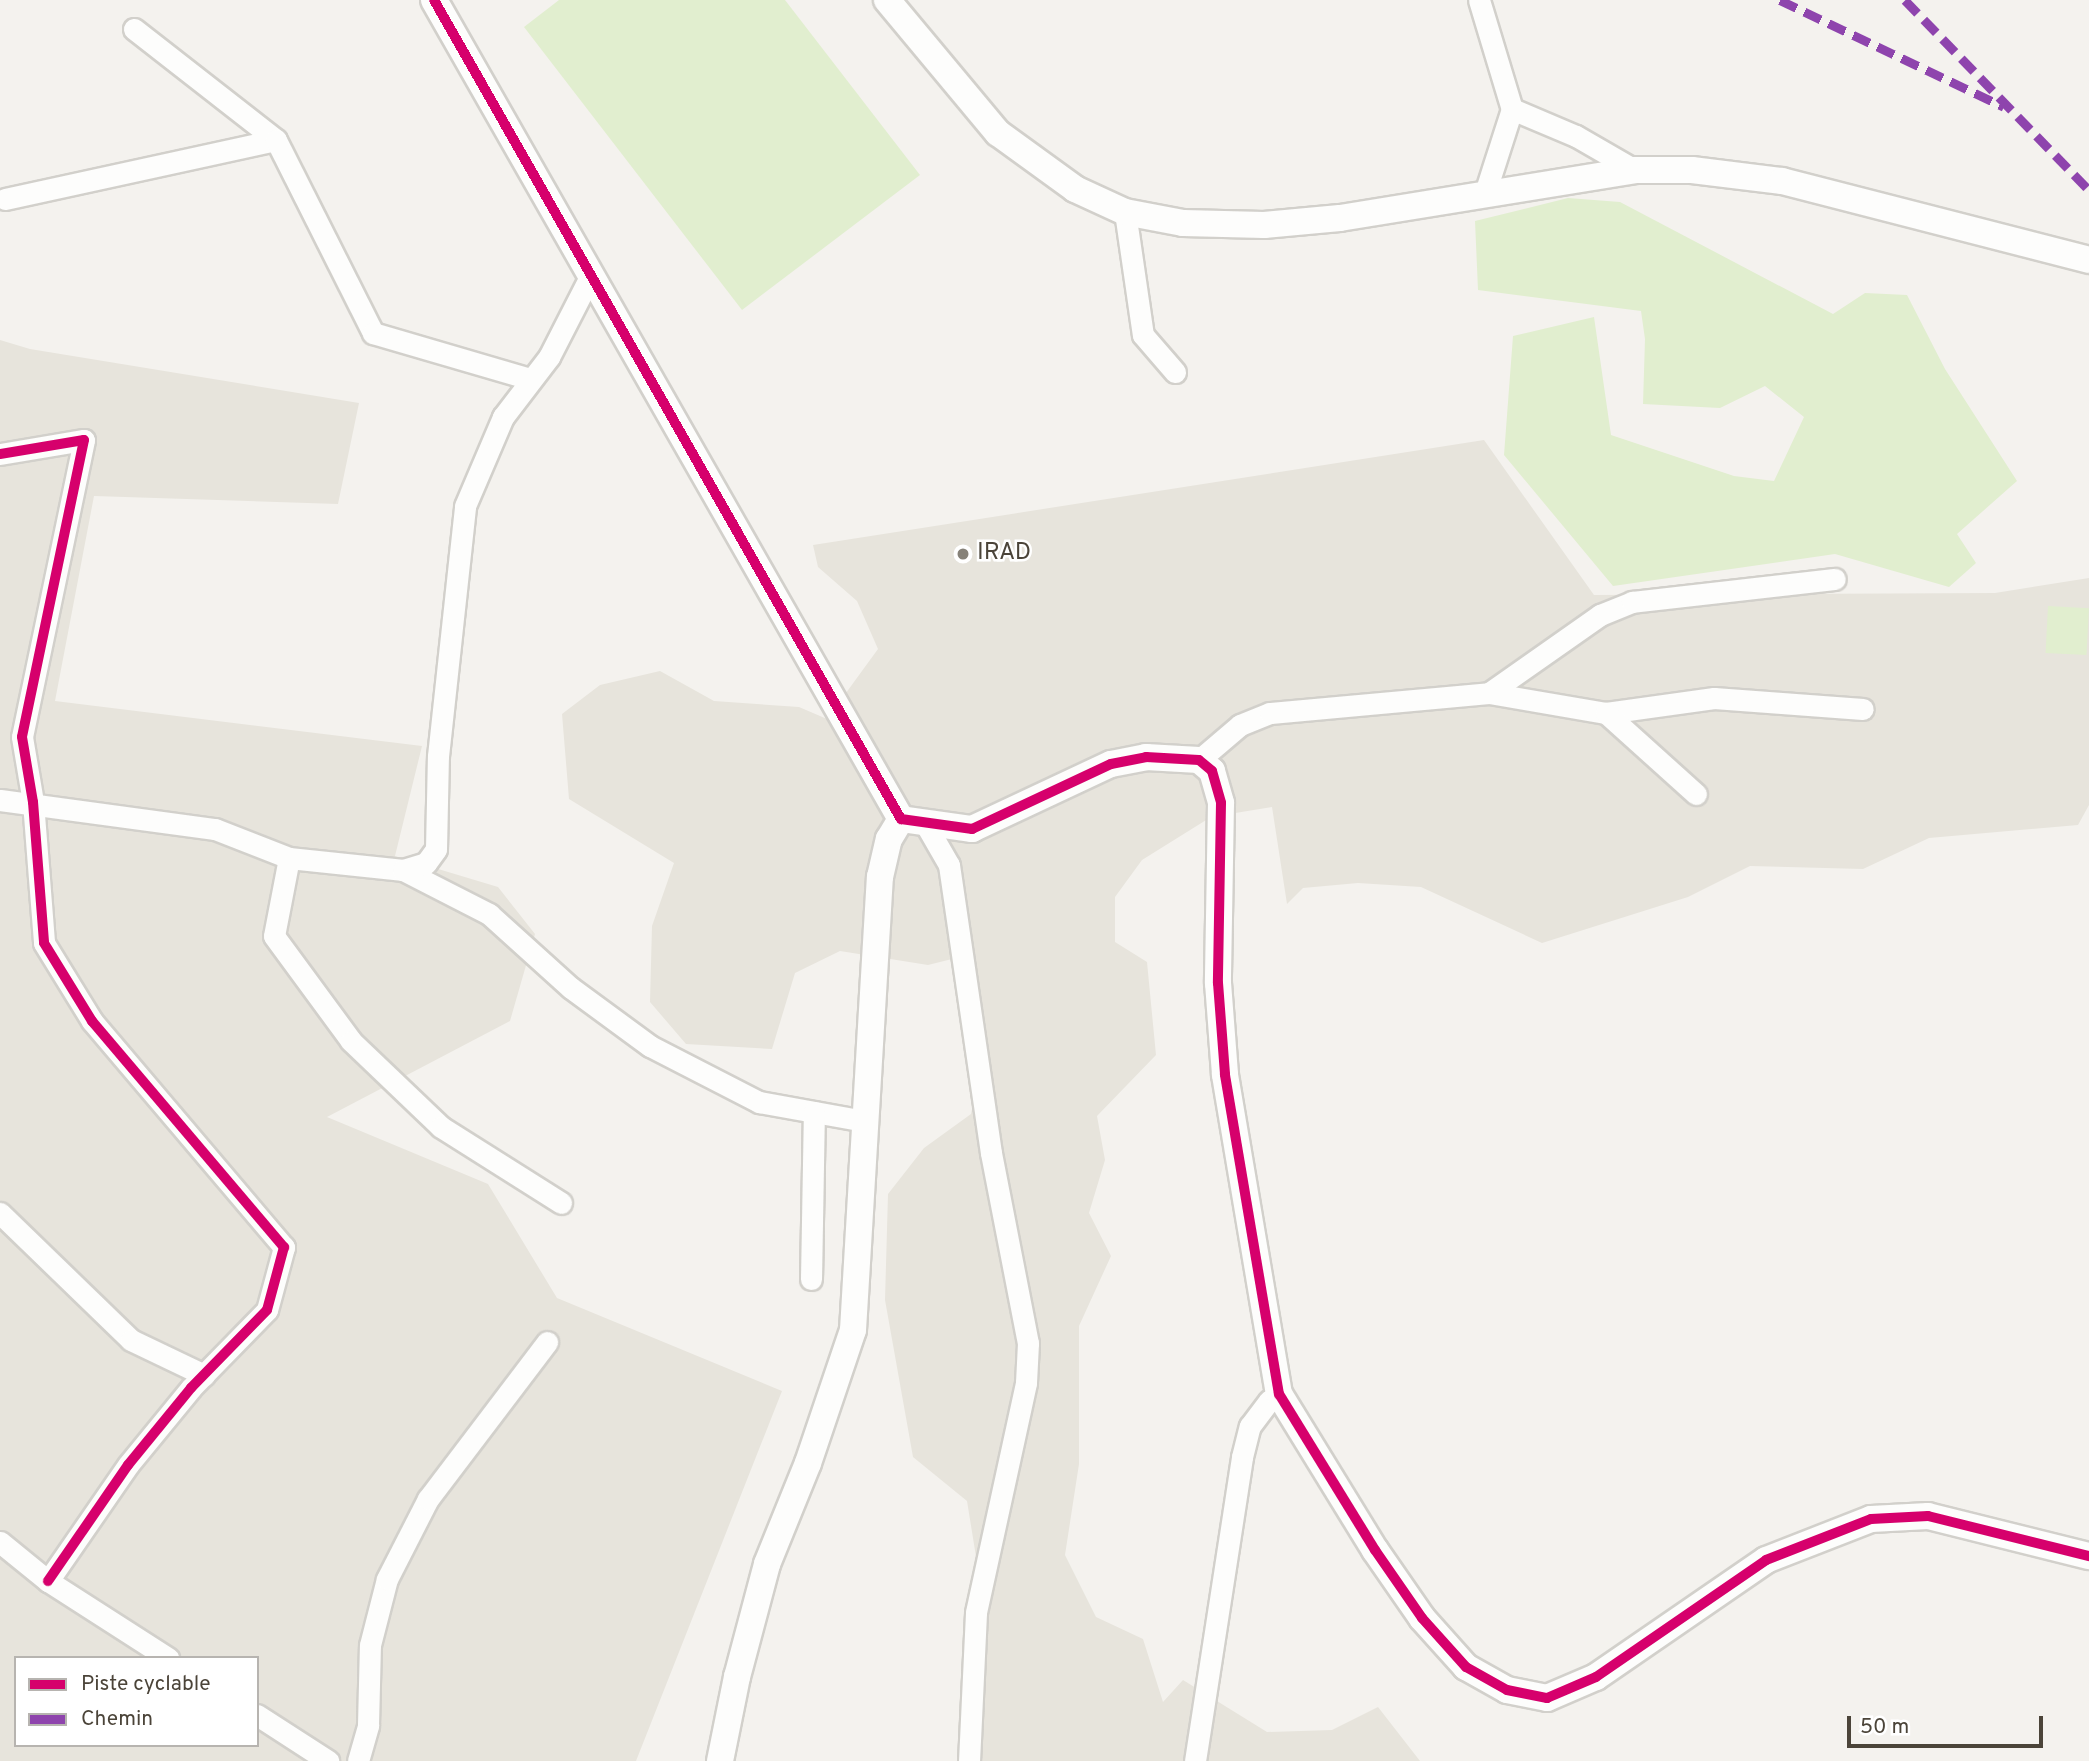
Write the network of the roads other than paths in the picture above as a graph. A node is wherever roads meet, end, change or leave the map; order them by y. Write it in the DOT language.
graph roads {
  1 [pos="434,0"];
  2 [pos="887,0"];
  3 [pos="1479,0"];
  4 [pos="134,29"];
  5 [pos="1512,109"];
  6 [pos="276,140"];
  7 [pos="1635,170"];
  8 [pos="1485,192"];
  9 [pos="5,199"];
  10 [pos="1125,212"];
  11 [pos="2089,260"];
  12 [pos="591,275"];
  13 [pos="1175,372"];
  14 [pos="530,379"];
  15 [pos="0,454"];
  16 [pos="1835,579"];
  17 [pos="1489,693"];
  18 [pos="1863,709"];
  19 [pos="1606,713"];
  20 [pos="1199,760"];
  21 [pos="1696,794"];
  22 [pos="0,800"];
  23 [pos="33,802"];
  24 [pos="914,822"];
  25 [pos="289,858"];
  26 [pos="402,870"];
  27 [pos="814,1112"];
  28 [pos="865,1121"];
  29 [pos="561,1203"];
  30 [pos="0,1213"];
  31 [pos="811,1279"];
  32 [pos="547,1342"];
  33 [pos="204,1375"];
  34 [pos="1279,1394"];
  35 [pos="0,1542"];
  36 [pos="2089,1556"];
  37 [pos="48,1581"];
  38 [pos="165,1656"];
  39 [pos="259,1716"];
  40 [pos="328,1761"];
  41 [pos="358,1761"];
  42 [pos="720,1761"];
  43 [pos="969,1761"];
  44 [pos="1195,1761"];
  1 -- 12 [label="street"];
  2 -- 10 [label="street"];
  3 -- 5 [label="street"];
  4 -- 6 [label="street"];
  5 -- 7 [label="street"];
  5 -- 8 [label="street"];
  6 -- 9 [label="street"];
  6 -- 14 [label="street"];
  7 -- 8 [label="street"];
  7 -- 11 [label="street"];
  8 -- 10 [label="street"];
  10 -- 13 [label="street"];
  12 -- 14 [label="street"];
  12 -- 24 [label="street"];
  14 -- 26 [label="street"];
  15 -- 23 [label="street"];
  16 -- 17 [label="street"];
  17 -- 19 [label="street"];
  17 -- 20 [label="street"];
  18 -- 19 [label="street"];
  19 -- 21 [label="street"];
  20 -- 24 [label="street"];
  20 -- 34 [label="street"];
  22 -- 23 [label="street"];
  23 -- 25 [label="street"];
  23 -- 33 [label="street"];
  24 -- 28 [label="street"];
  24 -- 43 [label="street"];
  25 -- 26 [label="street"];
  25 -- 29 [label="street"];
  26 -- 27 [label="street"];
  27 -- 28 [label="street"];
  27 -- 31 [label="street"];
  28 -- 42 [label="street"];
  30 -- 33 [label="street"];
  32 -- 41 [label="street"];
  33 -- 37 [label="street"];
  34 -- 36 [label="street"];
  34 -- 44 [label="street"];
  35 -- 37 [label="street"];
  37 -- 38 [label="street"];
  39 -- 40 [label="street"];
}
